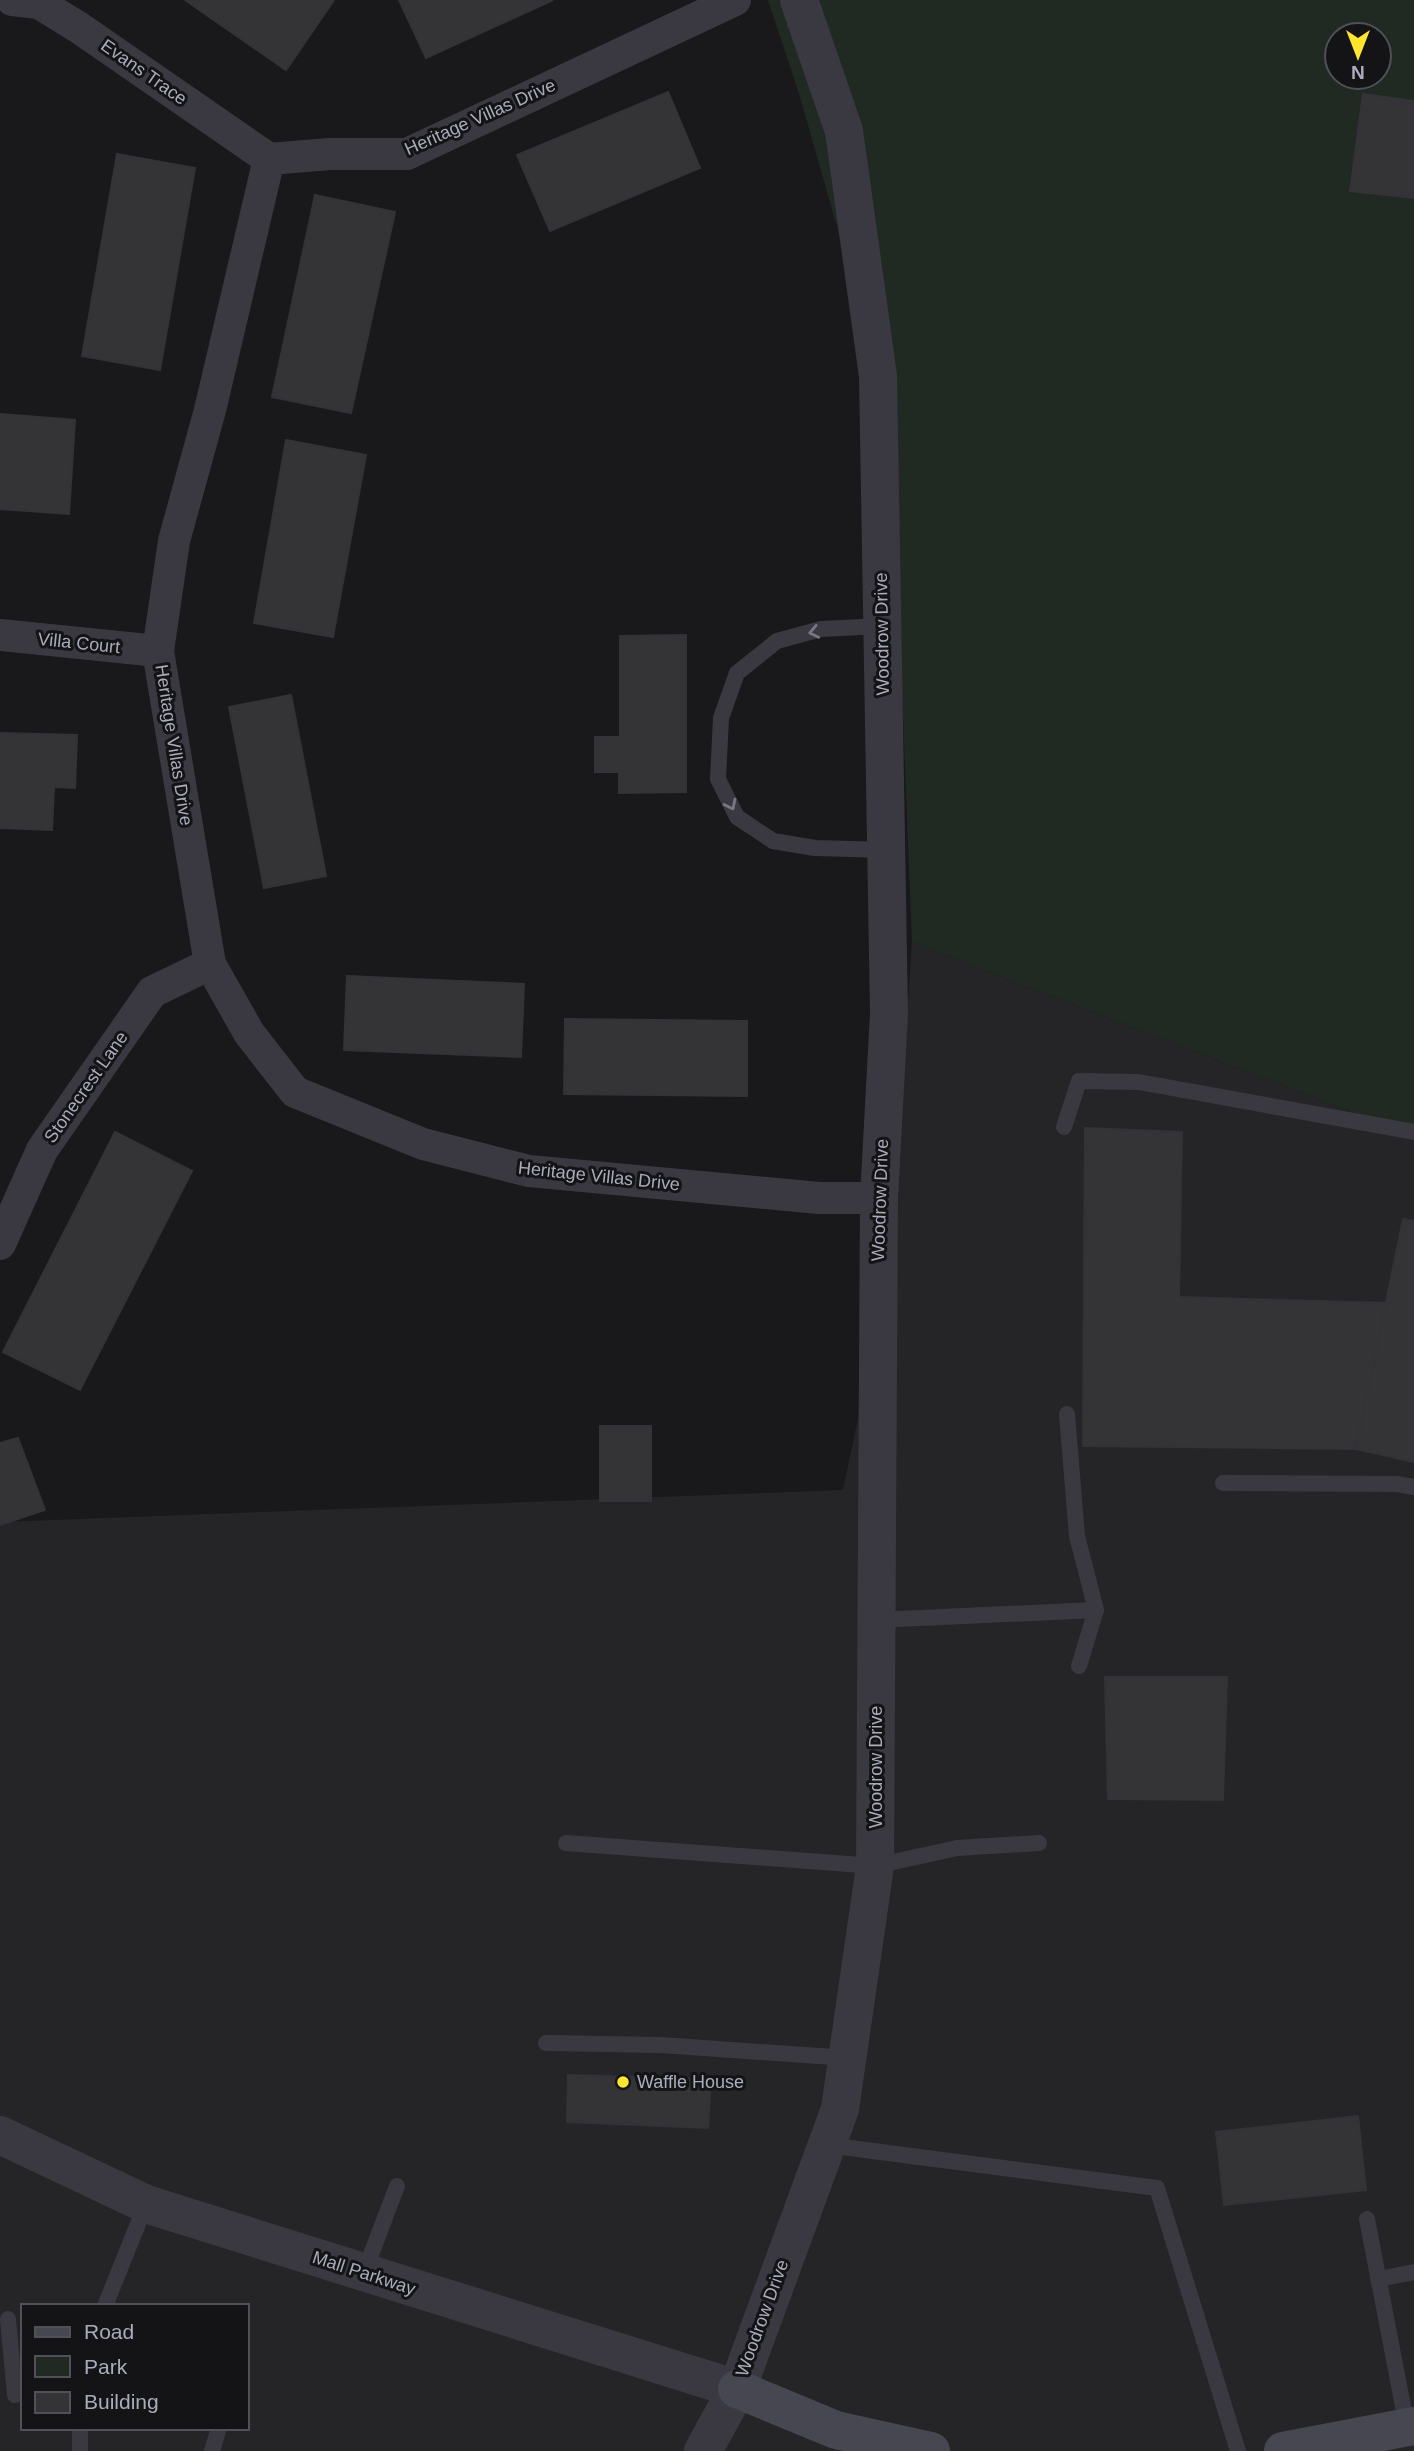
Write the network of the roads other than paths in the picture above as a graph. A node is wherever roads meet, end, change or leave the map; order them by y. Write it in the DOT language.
graph roads {
  1 [pos="12,0"];
  2 [pos="735,0"];
  3 [pos="799,0"];
  4 [pos="270,159"];
  5 [pos="882,626"];
  6 [pos="0,635"];
  7 [pos="158,651"];
  8 [pos="886,850"];
  9 [pos="210,964"];
  10 [pos="1064,1128"];
  11 [pos="1414,1132"];
  12 [pos="879,1198"];
  13 [pos="0,1244"];
  14 [pos="1067,1414"];
  15 [pos="1223,1483"];
  16 [pos="1414,1487"];
  17 [pos="1096,1610"];
  18 [pos="876,1620"];
  19 [pos="1079,1666"];
  20 [pos="566,1843"];
  21 [pos="1040,1843"];
  22 [pos="875,1866"];
  23 [pos="546,2043"];
  24 [pos="849,2058"];
  25 [pos="0,2135"];
  26 [pos="827,2145"];
  27 [pos="397,2186"];
  28 [pos="146,2204"];
  29 [pos="1367,2219"];
  30 [pos="1414,2272"];
  31 [pos="364,2273"];
  32 [pos="1378,2279"];
  33 [pos="106,2304"];
  34 [pos="8,2319"];
  35 [pos="737,2389"];
  36 [pos="15,2395"];
  37 [pos="1411,2427"];
  38 [pos="80,2430"];
  39 [pos="218,2430"];
  40 [pos="80,2451"];
  41 [pos="212,2451"];
  42 [pos="703,2451"];
  43 [pos="931,2451"];
  44 [pos="1238,2451"];
  45 [pos="1283,2451"];
  1 -- 4 [label="street, Evans Trace"];
  2 -- 4 [label="street, Heritage Villas Drive"];
  3 -- 5 [label="street, Woodrow Drive"];
  4 -- 7 [label="street, Heritage Villas Drive"];
  5 -- 8 [label="street, Woodrow Drive"];
  5 -- 8 [label="lane, one-way"];
  6 -- 7 [label="street, Villa Court"];
  7 -- 9 [label="street, Heritage Villas Drive"];
  8 -- 12 [label="street, Woodrow Drive"];
  9 -- 12 [label="street, Heritage Villas Drive"];
  9 -- 13 [label="street, Stonecrest Lane"];
  10 -- 11 [label="lane"];
  12 -- 18 [label="street, Woodrow Drive"];
  14 -- 17 [label="lane"];
  15 -- 16 [label="lane"];
  17 -- 18 [label="lane"];
  17 -- 19 [label="lane"];
  18 -- 22 [label="street, Woodrow Drive"];
  20 -- 22 [label="lane"];
  21 -- 22 [label="lane"];
  22 -- 24 [label="street, Woodrow Drive"];
  23 -- 24 [label="lane"];
  24 -- 26 [label="street, Woodrow Drive"];
  25 -- 28 [label="street, Mall Parkway"];
  26 -- 35 [label="street, Woodrow Drive"];
  26 -- 44 [label="lane"];
  27 -- 31 [label="lane"];
  28 -- 31 [label="street, Mall Parkway"];
  28 -- 33 [label="lane"];
  29 -- 32 [label="lane"];
  30 -- 32 [label="lane"];
  31 -- 35 [label="street, Mall Parkway"];
  32 -- 37 [label="lane"];
  34 -- 36 [label="lane"];
  35 -- 42 [label="street, Woodrow Drive"];
  35 -- 43 [label="main road"];
  37 -- 45 [label="main road"];
  38 -- 40 [label="lane"];
  39 -- 41 [label="lane"];
}
